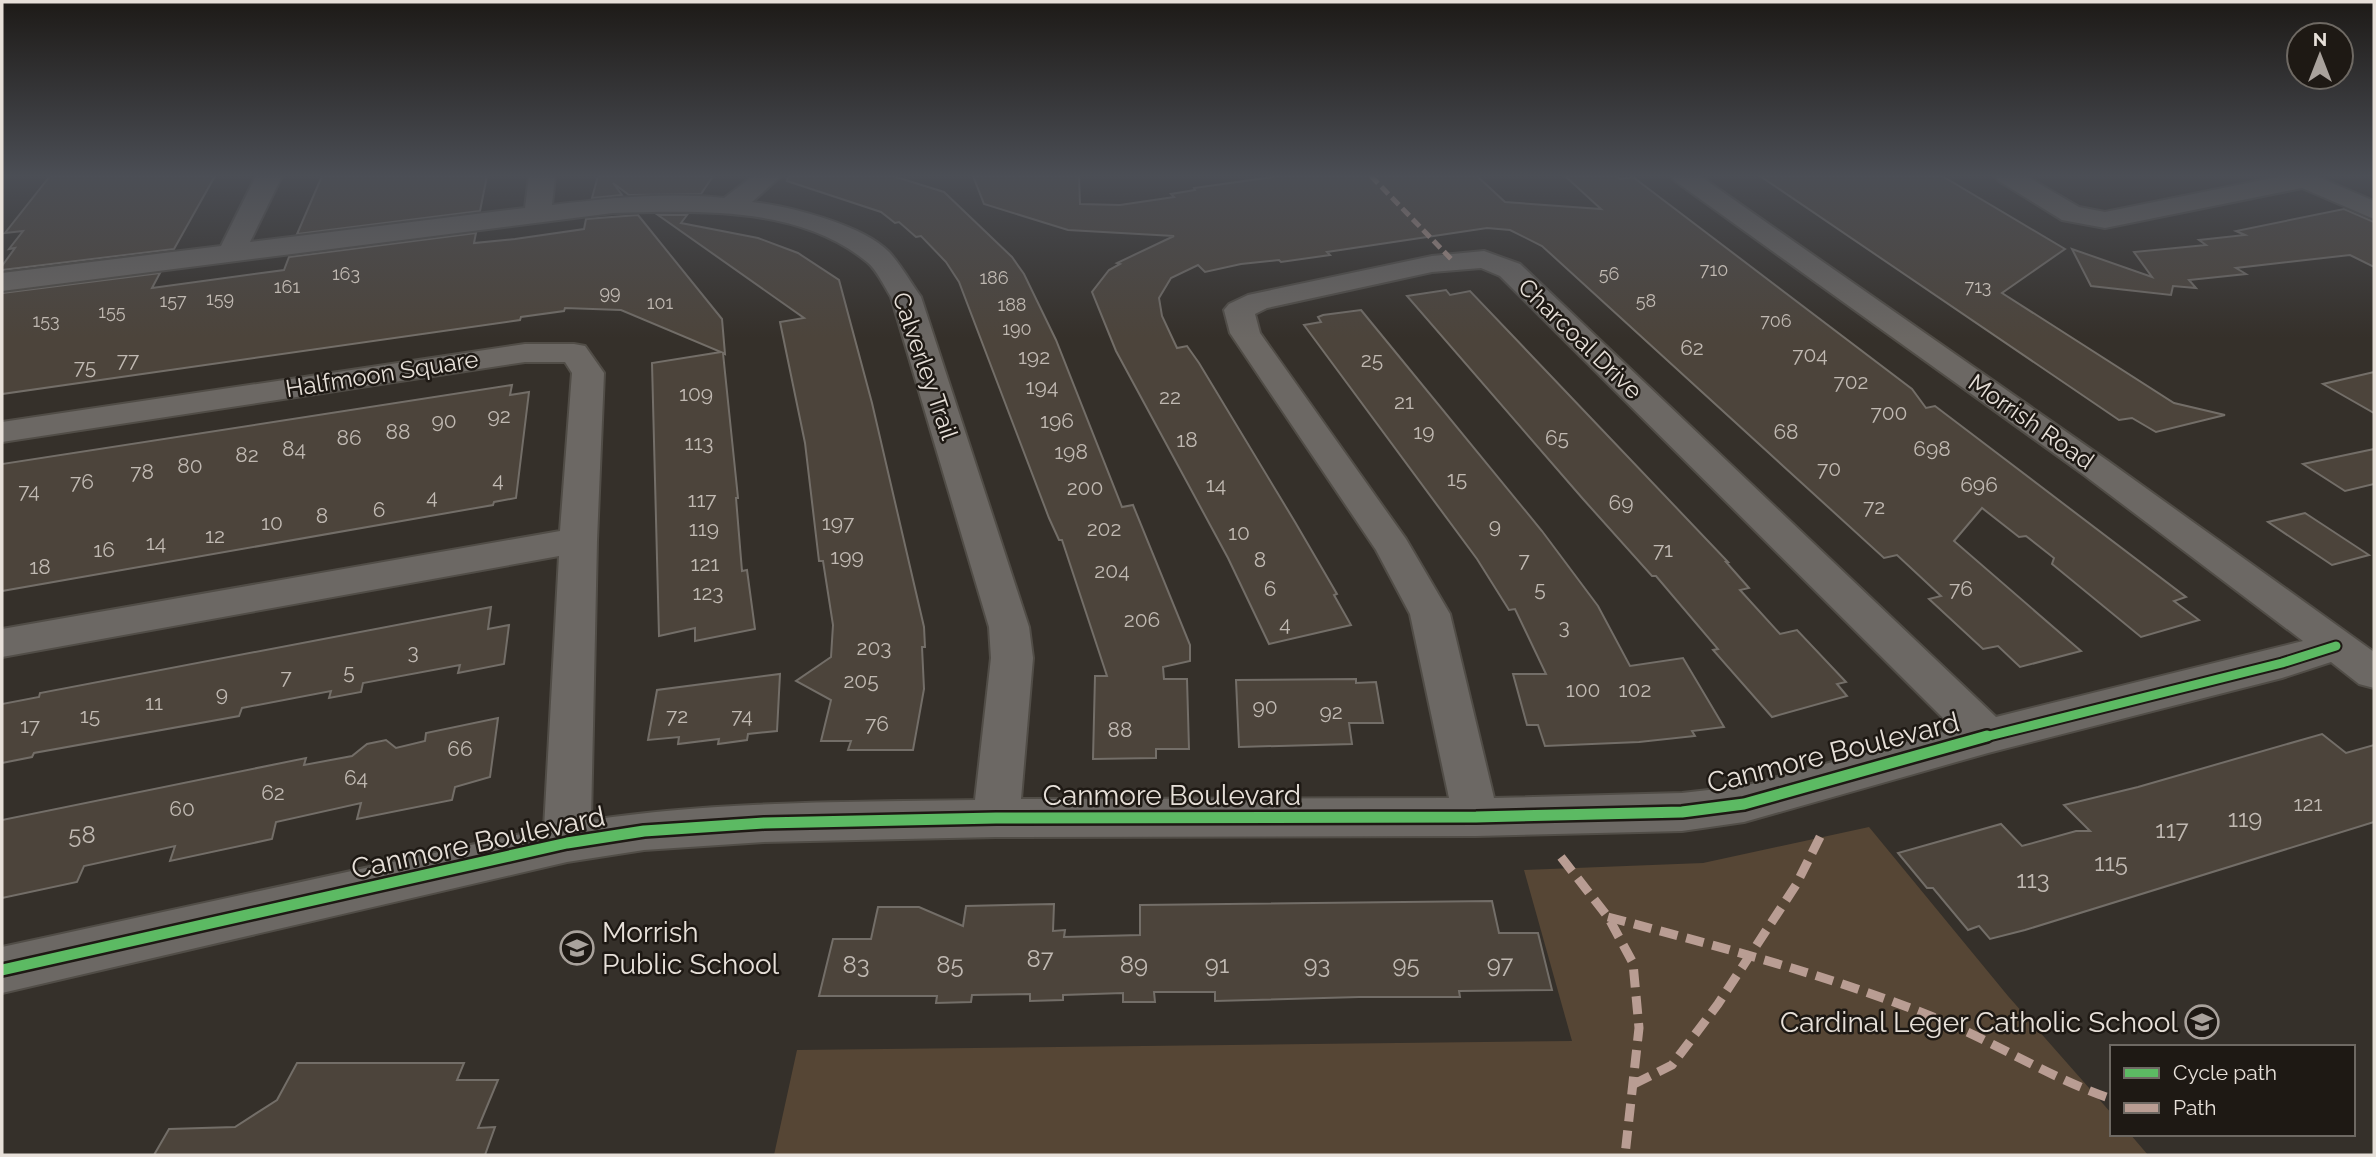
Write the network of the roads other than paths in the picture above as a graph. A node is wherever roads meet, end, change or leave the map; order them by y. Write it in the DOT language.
graph roads {
  1 [pos="242,230"];
  2 [pos="412,230"];
  3 [pos="834,230"];
  4 [pos="1760,230"];
  5 [pos="231,253"];
  6 [pos="2,282"];
  7 [pos="2,432"];
  8 [pos="578,540"];
  9 [pos="2,643"];
  10 [pos="2336,646"];
  11 [pos="2374,673"];
  12 [pos="1987,736"];
  13 [pos="1476,817"];
  14 [pos="996,818"];
  15 [pos="567,843"];
  16 [pos="2,971"];
  1 -- 5 [label="street"];
  2 -- 5 [label="street, Calverley Trail"];
  3 -- 14 [label="street, Calverley Trail"];
  4 -- 10 [label="street, Morrish Road"];
  5 -- 6 [label="street, Calverley Trail"];
  7 -- 8 [label="street, Halfmoon Square"];
  8 -- 9 [label="street"];
  8 -- 15 [label="street, Halfmoon Square"];
  10 -- 11 [label="street, Morrish Road"];
  10 -- 12 [label="street, Canmore Boulevard"];
  12 -- 13 [label="street, Canmore Boulevard"];
  12 -- 13 [label="street, Charcoal Drive"];
  13 -- 14 [label="street, Canmore Boulevard"];
  14 -- 15 [label="street, Canmore Boulevard"];
  15 -- 16 [label="street, Canmore Boulevard"];
}
